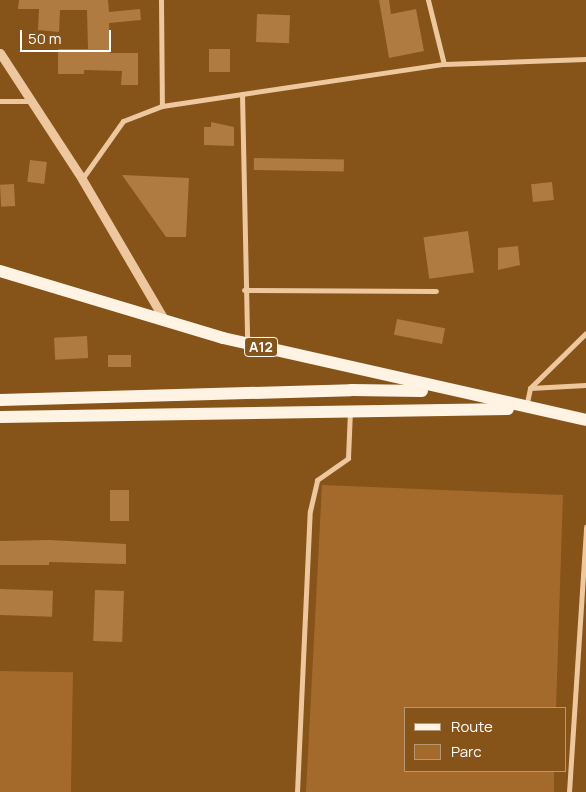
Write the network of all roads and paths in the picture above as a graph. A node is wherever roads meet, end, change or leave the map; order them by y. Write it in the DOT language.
graph roads {
  1 [pos="161,0"];
  2 [pos="428,0"];
  3 [pos="0,53"];
  4 [pos="586,59"];
  5 [pos="444,64"];
  6 [pos="242,94"];
  7 [pos="0,101"];
  8 [pos="32,101"];
  9 [pos="162,106"];
  10 [pos="82,179"];
  11 [pos="0,271"];
  12 [pos="244,290"];
  13 [pos="436,291"];
  14 [pos="165,321"];
  15 [pos="586,333"];
  16 [pos="247,344"];
  17 [pos="348,368"];
  18 [pos="586,386"];
  19 [pos="530,388"];
  20 [pos="351,390"];
  21 [pos="457,393"];
  22 [pos="0,400"];
  23 [pos="526,408"];
  24 [pos="350,411"];
  25 [pos="0,417"];
  26 [pos="586,420"];
  27 [pos="586,527"];
  28 [pos="297,792"];
  29 [pos="569,792"];
  1 -- 9 [label="street"];
  2 -- 5 [label="street"];
  3 -- 8 [label="street"];
  4 -- 5 [label="street"];
  5 -- 6 [label="street"];
  6 -- 9 [label="street"];
  6 -- 12 [label="street"];
  7 -- 8 [label="street"];
  8 -- 10 [label="street"];
  9 -- 10 [label="street"];
  10 -- 14 [label="street"];
  11 -- 14 [label="main road, A12"];
  12 -- 13 [label="street"];
  12 -- 16 [label="street"];
  14 -- 16 [label="main road, A12"];
  15 -- 19 [label="street"];
  16 -- 17 [label="main road, A12"];
  17 -- 20 [label="main road"];
  17 -- 21 [label="main road, A12"];
  18 -- 19 [label="street"];
  19 -- 23 [label="street"];
  20 -- 21 [label="main road"];
  20 -- 22 [label="main road"];
  20 -- 24 [label="main road"];
  21 -- 23 [label="main road, A12"];
  23 -- 24 [label="main road"];
  23 -- 26 [label="main road, A12"];
  24 -- 25 [label="main road"];
  24 -- 28 [label="street"];
  27 -- 29 [label="street"];
}
